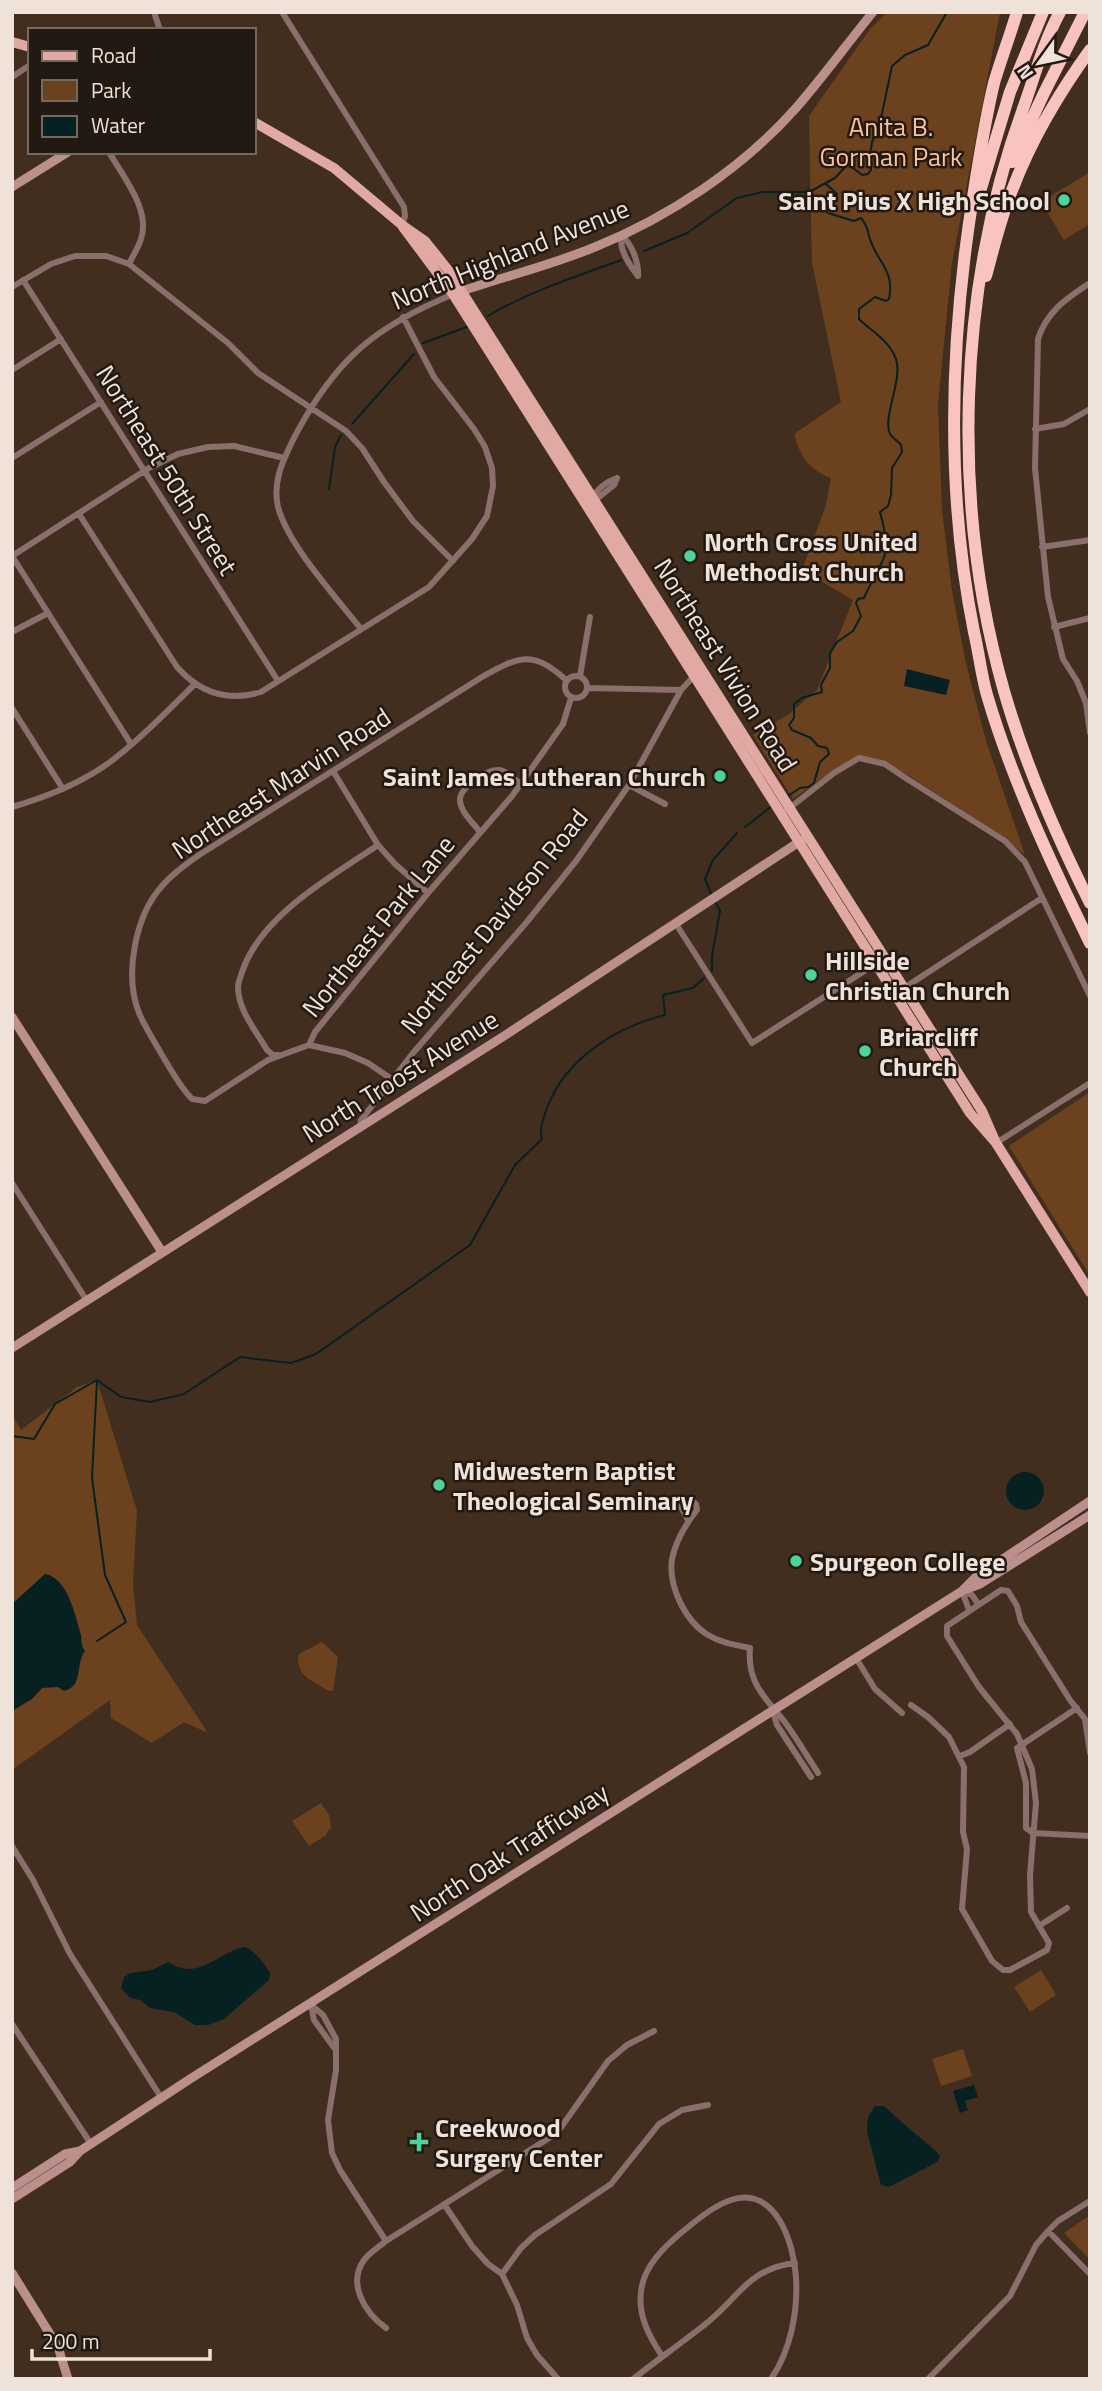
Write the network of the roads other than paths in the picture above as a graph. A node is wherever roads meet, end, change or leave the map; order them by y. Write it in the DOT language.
graph roads {
  1 [pos="282,12"];
  2 [pos="873,12"];
  3 [pos="1017,12"];
  4 [pos="1043,12"];
  5 [pos="1060,12"];
  6 [pos="1085,12"];
  7 [pos="1090,50"];
  8 [pos="28,66"];
  9 [pos="12,77"];
  10 [pos="256,123"];
  11 [pos="65,154"];
  12 [pos="110,154"];
  13 [pos="12,187"];
  14 [pos="996,190"];
  15 [pos="402,225"];
  16 [pos="967,232"];
  17 [pos="622,236"];
  18 [pos="129,264"];
  19 [pos="23,280"];
  20 [pos="1090,283"];
  21 [pos="12,287"];
  22 [pos="458,293"];
  23 [pos="978,303"];
  24 [pos="402,317"];
  25 [pos="61,339"];
  26 [pos="12,370"];
  27 [pos="101,402"];
  28 [pos="311,407"];
  29 [pos="1090,410"];
  30 [pos="1035,429"];
  31 [pos="12,458"];
  32 [pos="284,458"];
  33 [pos="144,471"];
  34 [pos="589,500"];
  35 [pos="79,514"];
  36 [pos="1090,540"];
  37 [pos="611,544"];
  38 [pos="1042,547"];
  39 [pos="625,548"];
  40 [pos="12,556"];
  41 [pos="453,561"];
  42 [pos="48,613"];
  43 [pos="590,617"];
  44 [pos="1090,618"];
  45 [pos="1054,627"];
  46 [pos="362,629"];
  47 [pos="12,632"];
  48 [pos="698,673"];
  49 [pos="580,676"];
  50 [pos="566,680"];
  51 [pos="278,681"];
  52 [pos="195,684"];
  53 [pos="587,688"];
  54 [pos="681,690"];
  55 [pos="571,698"];
  56 [pos="12,708"];
  57 [pos="1090,733"];
  58 [pos="131,744"];
  59 [pos="333,771"];
  60 [pos="521,784"];
  61 [pos="629,785"];
  62 [pos="63,789"];
  63 [pos="666,804"];
  64 [pos="12,807"];
  65 [pos="786,811"];
  66 [pos="480,832"];
  67 [pos="803,839"];
  68 [pos="378,845"];
  69 [pos="428,893"];
  70 [pos="1042,898"];
  71 [pos="1090,903"];
  72 [pos="676,924"];
  73 [pos="1090,943"];
  74 [pos="881,961"];
  75 [pos="904,988"];
  76 [pos="1090,996"];
  77 [pos="12,1017"];
  78 [pos="309,1045"];
  79 [pos="282,1054"];
  80 [pos="393,1080"];
  81 [pos="1090,1083"];
  82 [pos="360,1127"];
  83 [pos="996,1143"];
  84 [pos="12,1183"];
  85 [pos="162,1252"];
  86 [pos="1090,1292"];
  87 [pos="87,1301"];
  88 [pos="12,1348"];
  89 [pos="1090,1501"];
  90 [pos="1090,1515"];
  91 [pos="688,1520"];
  92 [pos="962,1591"];
  93 [pos="978,1604"];
  94 [pos="969,1610"];
  95 [pos="856,1658"];
  96 [pos="911,1705"];
  97 [pos="1077,1708"];
  98 [pos="773,1711"];
  99 [pos="902,1713"];
  100 [pos="1010,1724"];
  101 [pos="1021,1744"];
  102 [pos="1090,1753"];
  103 [pos="960,1756"];
  104 [pos="818,1773"];
  105 [pos="811,1777"];
  106 [pos="1034,1833"];
  107 [pos="1090,1836"];
  108 [pos="12,1846"];
  109 [pos="1067,1908"];
  110 [pos="1039,1926"];
  111 [pos="310,2004"];
  112 [pos="12,2024"];
  113 [pos="654,2031"];
  114 [pos="162,2098"];
  115 [pos="708,2105"];
  116 [pos="91,2144"];
  117 [pos="80,2151"];
  118 [pos="12,2188"];
  119 [pos="12,2199"];
  120 [pos="1090,2201"];
  121 [pos="444,2204"];
  122 [pos="1048,2231"];
  123 [pos="386,2241"];
  124 [pos="795,2263"];
  125 [pos="12,2273"];
  126 [pos="502,2274"];
  127 [pos="1090,2274"];
  128 [pos="386,2328"];
  129 [pos="662,2356"];
  130 [pos="68,2379"];
  131 [pos="558,2379"];
  132 [pos="634,2379"];
  133 [pos="771,2379"];
  134 [pos="928,2379"];
  1 -- 15 [label="street"];
  2 -- 17 [label="street, North Highland Avenue"];
  3 -- 16 [label="highway"];
  4 -- 16 [label="highway"];
  5 -- 14 [label="highway"];
  6 -- 14 [label="highway"];
  7 -- 23 [label="highway"];
  8 -- 9 [label="street"];
  10 -- 15 [label="main road, Northeast Vivion Road"];
  11 -- 13 [label="street"];
  12 -- 18 [label="street"];
  14 -- 23 [label="highway"];
  15 -- 22 [label="main road, Northeast Vivion Road"];
  16 -- 73 [label="highway"];
  17 -- 17 [label="street"];
  17 -- 22 [label="street, North Highland Avenue"];
  18 -- 19 [label="street"];
  18 -- 28 [label="street"];
  19 -- 21 [label="street"];
  19 -- 25 [label="street, Northeast 50th Street"];
  20 -- 30 [label="street"];
  22 -- 24 [label="street, North Highland Avenue"];
  22 -- 34 [label="main road, Northeast Vivion Road"];
  23 -- 71 [label="highway"];
  24 -- 28 [label="street, North Highland Avenue"];
  24 -- 41 [label="street"];
  25 -- 26 [label="street"];
  25 -- 27 [label="street, Northeast 50th Street"];
  27 -- 31 [label="street"];
  27 -- 33 [label="street, Northeast 50th Street"];
  28 -- 32 [label="street, North Highland Avenue"];
  28 -- 41 [label="street"];
  29 -- 30 [label="street"];
  30 -- 38 [label="street"];
  32 -- 33 [label="street"];
  32 -- 46 [label="street, North Highland Avenue"];
  33 -- 35 [label="street"];
  33 -- 51 [label="street, Northeast 50th Street"];
  34 -- 37 [label="main road, Northeast Vivion Road"];
  34 -- 39 [label="main road, Northeast Vivion Road"];
  35 -- 40 [label="street"];
  35 -- 52 [label="street"];
  36 -- 38 [label="street"];
  37 -- 39 [label="main road"];
  37 -- 48 [label="main road, Northeast Vivion Road"];
  38 -- 45 [label="street"];
  39 -- 48 [label="main road, Northeast Vivion Road"];
  40 -- 42 [label="street"];
  41 -- 46 [label="street"];
  42 -- 47 [label="street"];
  42 -- 58 [label="street"];
  43 -- 49 [label="street"];
  44 -- 45 [label="street"];
  45 -- 57 [label="street"];
  46 -- 51 [label="street"];
  48 -- 54 [label="street, Northeast Davidson Road"];
  48 -- 65 [label="main road, Northeast Vivion Road"];
  49 -- 50 [label="street"];
  49 -- 53 [label="street"];
  50 -- 55 [label="street"];
  50 -- 59 [label="street, Northeast Marvin Road"];
  51 -- 52 [label="street"];
  52 -- 58 [label="street"];
  53 -- 54 [label="street"];
  53 -- 55 [label="street"];
  54 -- 61 [label="street, Northeast Davidson Road"];
  55 -- 60 [label="street, Northeast Park Lane"];
  56 -- 62 [label="street"];
  58 -- 62 [label="street"];
  59 -- 68 [label="street"];
  59 -- 79 [label="street, Northeast Marvin Road"];
  60 -- 66 [label="street, Northeast Park Lane"];
  60 -- 66 [label="street, Northeast Park Lane"];
  61 -- 63 [label="street"];
  61 -- 80 [label="street, Northeast Davidson Road"];
  62 -- 64 [label="street"];
  65 -- 67 [label="main road, Northeast Vivion Road"];
  65 -- 70 [label="street"];
  66 -- 69 [label="street, Northeast Park Lane"];
  67 -- 72 [label="street, North Troost Avenue"];
  67 -- 74 [label="main road, Northeast Vivion Road"];
  68 -- 69 [label="street"];
  68 -- 79 [label="street"];
  69 -- 78 [label="street, Northeast Park Lane"];
  70 -- 75 [label="street"];
  70 -- 76 [label="street"];
  72 -- 74 [label="street"];
  72 -- 82 [label="street, North Troost Avenue"];
  74 -- 75 [label="main road, Northeast Vivion Road"];
  74 -- 83 [label="main road, Northeast Vivion Road"];
  75 -- 83 [label="main road, Northeast Vivion Road"];
  77 -- 85 [label="street"];
  78 -- 79 [label="street"];
  78 -- 80 [label="street"];
  80 -- 82 [label="street, Northeast Davidson Road"];
  81 -- 83 [label="street"];
  82 -- 85 [label="street, North Troost Avenue"];
  83 -- 86 [label="main road, Northeast Vivion Road"];
  84 -- 87 [label="street"];
  85 -- 87 [label="street, North Troost Avenue"];
  87 -- 88 [label="street, North Troost Avenue"];
  89 -- 92 [label="street, North Oak Trafficway"];
  90 -- 92 [label="street, North Oak Trafficway"];
  91 -- 98 [label="street"];
  92 -- 93 [label="street"];
  92 -- 94 [label="street"];
  92 -- 95 [label="street, North Oak Trafficway"];
  93 -- 94 [label="street"];
  93 -- 97 [label="street"];
  94 -- 100 [label="street"];
  95 -- 98 [label="street, North Oak Trafficway"];
  95 -- 99 [label="street"];
  96 -- 103 [label="street"];
  97 -- 101 [label="street"];
  97 -- 102 [label="street"];
  98 -- 104 [label="street"];
  98 -- 105 [label="street"];
  98 -- 111 [label="street, North Oak Trafficway"];
  100 -- 101 [label="street"];
  100 -- 103 [label="street"];
  101 -- 106 [label="street"];
  101 -- 106 [label="street"];
  103 -- 110 [label="street"];
  106 -- 107 [label="street"];
  106 -- 110 [label="street"];
  108 -- 114 [label="street"];
  109 -- 110 [label="street"];
  111 -- 114 [label="street, North Oak Trafficway"];
  111 -- 123 [label="street"];
  112 -- 116 [label="street"];
  113 -- 121 [label="street"];
  114 -- 116 [label="street, North Oak Trafficway"];
  115 -- 126 [label="street"];
  116 -- 117 [label="street, North Oak Trafficway"];
  117 -- 118 [label="street, North Oak Trafficway"];
  117 -- 119 [label="street, North Oak Trafficway"];
  120 -- 122 [label="street"];
  121 -- 123 [label="street"];
  121 -- 126 [label="street"];
  122 -- 127 [label="street"];
  122 -- 134 [label="street"];
  123 -- 128 [label="street"];
  124 -- 129 [label="street"];
  124 -- 129 [label="street"];
  124 -- 133 [label="street"];
  125 -- 130 [label="street"];
  126 -- 131 [label="street"];
  129 -- 132 [label="street"];
}
